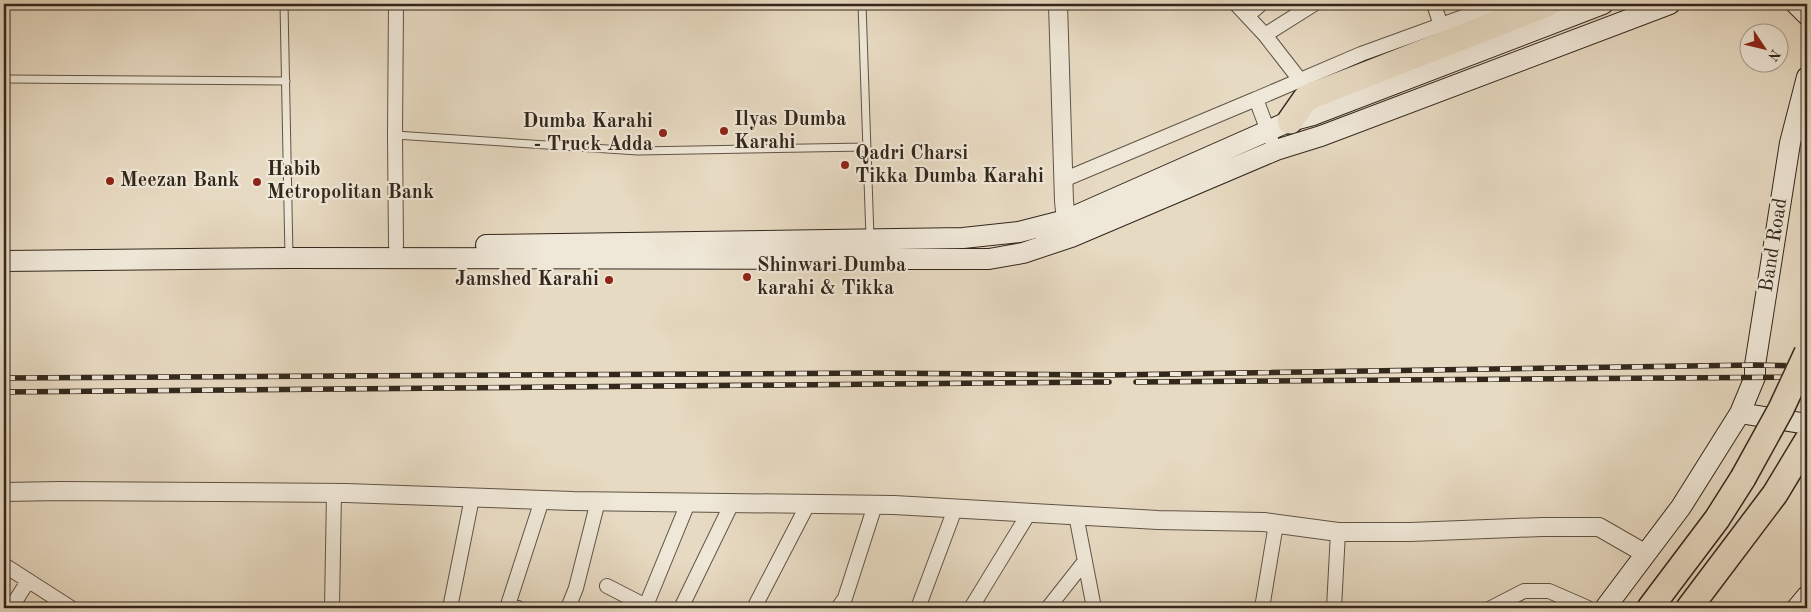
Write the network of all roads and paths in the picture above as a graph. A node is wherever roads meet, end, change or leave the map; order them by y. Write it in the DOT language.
graph roads {
  1 [pos="284,4"];
  2 [pos="396,4"];
  3 [pos="862,4"];
  4 [pos="1058,4"];
  5 [pos="1236,4"];
  6 [pos="1261,4"];
  7 [pos="1314,4"];
  8 [pos="1434,4"];
  9 [pos="1498,4"];
  10 [pos="1547,4"];
  11 [pos="1603,4"];
  12 [pos="1670,4"];
  13 [pos="1796,4"];
  14 [pos="1807,15"];
  15 [pos="1247,16"];
  16 [pos="1441,26"];
  17 [pos="1265,35"];
  18 [pos="1807,77"];
  19 [pos="4,79"];
  20 [pos="286,81"];
  21 [pos="1256,99"];
  22 [pos="1302,103"];
  23 [pos="1267,132"];
  24 [pos="395,135"];
  25 [pos="1322,136"];
  26 [pos="866,147"];
  27 [pos="1276,150"];
  28 [pos="1063,180"];
  29 [pos="1069,228"];
  30 [pos="870,239"];
  31 [pos="396,246"];
  32 [pos="4,249"];
  33 [pos="289,251"];
  34 [pos="4,261"];
  35 [pos="1807,353"];
  36 [pos="1740,413"];
  37 [pos="1807,424"];
  38 [pos="1807,441"];
  39 [pos="4,492"];
  40 [pos="334,494"];
  41 [pos="472,498"];
  42 [pos="542,500"];
  43 [pos="598,501"];
  44 [pos="688,502"];
  45 [pos="732,503"];
  46 [pos="808,504"];
  47 [pos="875,505"];
  48 [pos="955,509"];
  49 [pos="1029,513"];
  50 [pos="1076,515"];
  51 [pos="1276,524"];
  52 [pos="1338,532"];
  53 [pos="1646,554"];
  54 [pos="1085,561"];
  55 [pos="4,566"];
  56 [pos="28,581"];
  57 [pos="606,586"];
  58 [pos="1807,596"];
  59 [pos="511,607"];
  60 [pos="645,607"];
  61 [pos="11,608"];
  62 [pos="71,608"];
  63 [pos="332,608"];
  64 [pos="450,608"];
  65 [pos="568,608"];
  66 [pos="681,608"];
  67 [pos="754,608"];
  68 [pos="838,608"];
  69 [pos="918,608"];
  70 [pos="971,608"];
  71 [pos="1048,608"];
  72 [pos="1094,608"];
  73 [pos="1262,608"];
  74 [pos="1334,608"];
  75 [pos="1491,608"];
  76 [pos="1588,608"];
  77 [pos="1605,608"];
  78 [pos="1650,608"];
  79 [pos="1689,608"];
  80 [pos="1797,608"];
  1 -- 20 [label="lane"];
  2 -- 24 [label="street"];
  3 -- 26 [label="lane"];
  4 -- 28 [label="street"];
  5 -- 15 [label="street"];
  6 -- 15 [label="street"];
  7 -- 17 [label="street"];
  8 -- 16 [label="street"];
  9 -- 16 [label="street"];
  10 -- 22 [label="highway"];
  11 -- 22 [label="main road"];
  12 -- 25 [label="main road"];
  13 -- 14 [label="main road"];
  15 -- 17 [label="street"];
  16 -- 22 [label="street"];
  17 -- 22 [label="street"];
  18 -- 36 [label="main road, Band Road"];
  19 -- 20 [label="lane"];
  20 -- 33 [label="lane"];
  21 -- 22 [label="street"];
  21 -- 23 [label="street"];
  21 -- 28 [label="street"];
  22 -- 23 [label="main road"];
  22 -- 25 [label="main road"];
  23 -- 27 [label="street"];
  23 -- 29 [label="main road"];
  24 -- 26 [label="lane"];
  24 -- 31 [label="street"];
  25 -- 27 [label="main road"];
  26 -- 30 [label="lane"];
  27 -- 29 [label="main road"];
  28 -- 29 [label="street"];
  29 -- 30 [label="main road"];
  29 -- 33 [label="main road"];
  30 -- 31 [label="main road"];
  31 -- 33 [label="main road"];
  32 -- 33 [label="main road"];
  33 -- 34 [label="main road"];
  35 -- 78 [label="highway, bridge"];
  36 -- 37 [label="main road"];
  36 -- 53 [label="main road, Band Road"];
  38 -- 79 [label="highway"];
  39 -- 40 [label="street"];
  40 -- 41 [label="street"];
  40 -- 63 [label="street"];
  41 -- 42 [label="street"];
  41 -- 64 [label="street"];
  42 -- 43 [label="street"];
  42 -- 59 [label="street"];
  43 -- 44 [label="street"];
  43 -- 65 [label="street"];
  44 -- 45 [label="street"];
  44 -- 60 [label="street"];
  45 -- 46 [label="street"];
  45 -- 66 [label="street"];
  46 -- 47 [label="street"];
  46 -- 67 [label="street"];
  47 -- 48 [label="street"];
  47 -- 68 [label="street"];
  48 -- 49 [label="street"];
  48 -- 69 [label="street"];
  49 -- 50 [label="street"];
  49 -- 70 [label="street"];
  50 -- 51 [label="street"];
  50 -- 54 [label="street"];
  51 -- 52 [label="street"];
  51 -- 73 [label="street"];
  52 -- 53 [label="street"];
  52 -- 74 [label="street"];
  53 -- 77 [label="main road, Band Road"];
  54 -- 71 [label="street"];
  54 -- 72 [label="street"];
  55 -- 56 [label="street"];
  56 -- 61 [label="street"];
  56 -- 62 [label="street"];
  57 -- 60 [label="street"];
  58 -- 80 [label="main road"];
  75 -- 76 [label="street"];
}
